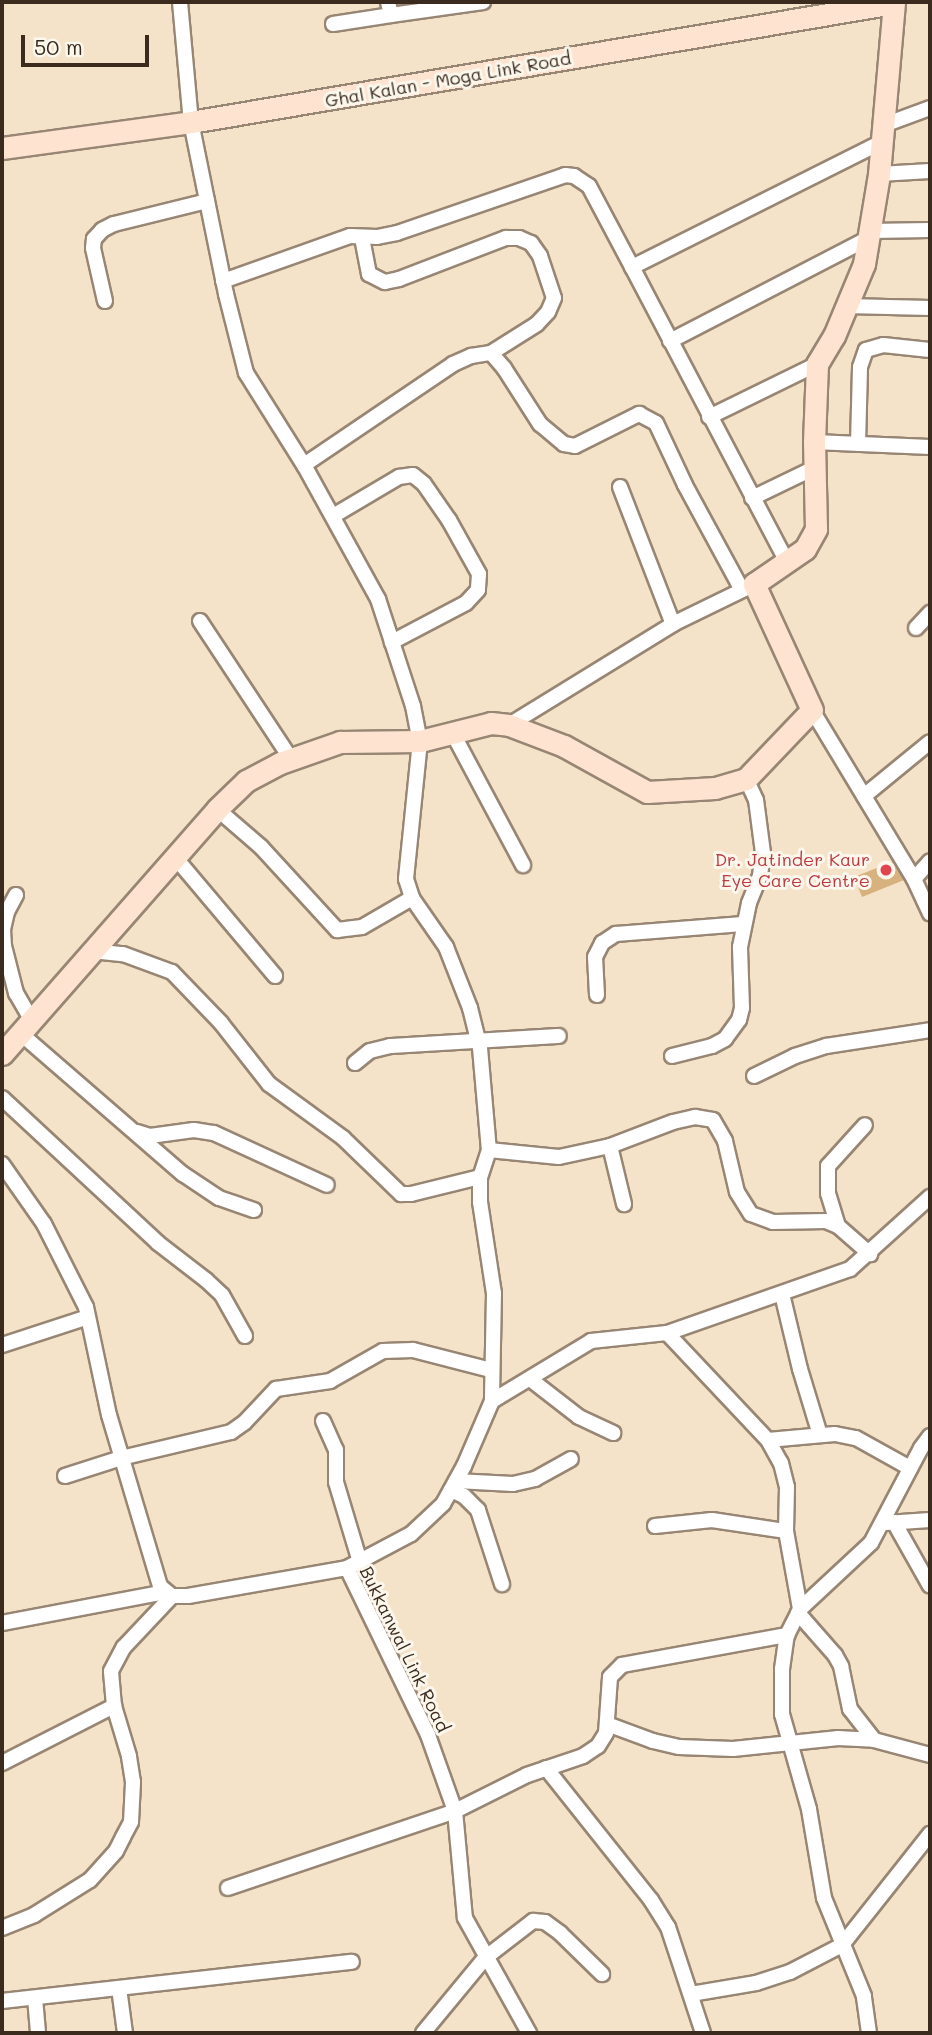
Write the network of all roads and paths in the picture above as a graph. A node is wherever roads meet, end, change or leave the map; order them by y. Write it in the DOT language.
graph roads {
  1 [pos="180,2"];
  2 [pos="484,2"];
  3 [pos="894,3"];
  4 [pos="390,8"];
  5 [pos="333,24"];
  6 [pos="930,108"];
  7 [pos="191,122"];
  8 [pos="883,133"];
  9 [pos="2,148"];
  10 [pos="930,171"];
  11 [pos="879,174"];
  12 [pos="207,201"];
  13 [pos="930,230"];
  14 [pos="869,234"];
  15 [pos="362,238"];
  16 [pos="632,267"];
  17 [pos="223,281"];
  18 [pos="105,301"];
  19 [pos="846,306"];
  20 [pos="930,308"];
  21 [pos="670,341"];
  22 [pos="930,350"];
  23 [pos="491,353"];
  24 [pos="817,364"];
  25 [pos="709,417"];
  26 [pos="814,442"];
  27 [pos="858,443"];
  28 [pos="930,447"];
  29 [pos="304,465"];
  30 [pos="814,468"];
  31 [pos="620,487"];
  32 [pos="752,498"];
  33 [pos="333,516"];
  34 [pos="787,562"];
  35 [pos="748,587"];
  36 [pos="930,613"];
  37 [pos="200,621"];
  38 [pos="673,624"];
  39 [pos="916,628"];
  40 [pos="392,642"];
  41 [pos="812,710"];
  42 [pos="509,724"];
  43 [pos="452,732"];
  44 [pos="420,741"];
  45 [pos="930,742"];
  46 [pos="291,759"];
  47 [pos="746,779"];
  48 [pos="864,796"];
  49 [pos="217,809"];
  50 [pos="174,856"];
  51 [pos="930,861"];
  52 [pos="523,865"];
  53 [pos="914,879"];
  54 [pos="16,895"];
  55 [pos="412,898"];
  56 [pos="930,914"];
  57 [pos="743,924"];
  58 [pos="92,951"];
  59 [pos="275,976"];
  60 [pos="597,995"];
  61 [pos="25,1026"];
  62 [pos="930,1030"];
  63 [pos="559,1036"];
  64 [pos="478,1040"];
  65 [pos="2,1054"];
  66 [pos="672,1056"];
  67 [pos="355,1063"];
  68 [pos="754,1076"];
  69 [pos="2,1098"];
  70 [pos="866,1125"];
  71 [pos="132,1131"];
  72 [pos="610,1146"];
  73 [pos="489,1150"];
  74 [pos="2,1164"];
  75 [pos="480,1177"];
  76 [pos="7,1184"];
  77 [pos="327,1185"];
  78 [pos="930,1197"];
  79 [pos="624,1204"];
  80 [pos="254,1210"];
  81 [pos="838,1226"];
  82 [pos="870,1254"];
  83 [pos="782,1294"];
  84 [pos="88,1317"];
  85 [pos="667,1333"];
  86 [pos="245,1336"];
  87 [pos="2,1345"];
  88 [pos="491,1370"];
  89 [pos="530,1379"];
  90 [pos="492,1401"];
  91 [pos="323,1420"];
  92 [pos="614,1433"];
  93 [pos="820,1435"];
  94 [pos="930,1436"];
  95 [pos="768,1440"];
  96 [pos="121,1458"];
  97 [pos="571,1459"];
  98 [pos="910,1468"];
  99 [pos="65,1476"];
  100 [pos="453,1485"];
  101 [pos="930,1520"];
  102 [pos="889,1523"];
  103 [pos="655,1526"];
  104 [pos="786,1531"];
  105 [pos="354,1565"];
  106 [pos="502,1584"];
  107 [pos="930,1586"];
  108 [pos="169,1594"];
  109 [pos="799,1611"];
  110 [pos="2,1623"];
  111 [pos="787,1634"];
  112 [pos="114,1706"];
  113 [pos="607,1724"];
  114 [pos="874,1740"];
  115 [pos="789,1744"];
  116 [pos="930,1755"];
  117 [pos="2,1763"];
  118 [pos="546,1768"];
  119 [pos="455,1811"];
  120 [pos="930,1834"];
  121 [pos="228,1888"];
  122 [pos="2,1928"];
  123 [pos="842,1945"];
  124 [pos="485,1958"];
  125 [pos="352,1962"];
  126 [pos="602,1974"];
  127 [pos="119,1988"];
  128 [pos="691,1994"];
  129 [pos="35,1998"];
  130 [pos="2,2001"];
  131 [pos="38,2033"];
  132 [pos="125,2033"];
  133 [pos="423,2033"];
  134 [pos="529,2033"];
  135 [pos="703,2033"];
  136 [pos="869,2033"];
  1 -- 7 [label="street"];
  2 -- 4 [label="street"];
  3 -- 7 [label="street, Ghal Kalan - Moga Link Road"];
  3 -- 8 [label="street"];
  4 -- 5 [label="street"];
  6 -- 8 [label="street"];
  7 -- 9 [label="street, Ghal Kalan - Moga Link Road"];
  7 -- 12 [label="street"];
  8 -- 11 [label="street"];
  8 -- 16 [label="street"];
  10 -- 11 [label="street"];
  11 -- 14 [label="street"];
  12 -- 17 [label="street"];
  12 -- 18 [label="street"];
  13 -- 14 [label="street"];
  14 -- 19 [label="street"];
  14 -- 21 [label="street"];
  15 -- 16 [label="street"];
  15 -- 17 [label="street"];
  15 -- 23 [label="street"];
  16 -- 21 [label="street"];
  17 -- 29 [label="street"];
  19 -- 20 [label="street"];
  19 -- 24 [label="street"];
  21 -- 25 [label="street"];
  22 -- 27 [label="street"];
  23 -- 29 [label="street"];
  23 -- 35 [label="street"];
  24 -- 25 [label="street"];
  24 -- 26 [label="street"];
  25 -- 32 [label="street"];
  26 -- 27 [label="street"];
  26 -- 30 [label="street"];
  27 -- 28 [label="street"];
  29 -- 33 [label="street"];
  30 -- 32 [label="street"];
  30 -- 34 [label="street"];
  31 -- 38 [label="street"];
  32 -- 34 [label="street"];
  33 -- 40 [label="street"];
  33 -- 40 [label="street"];
  34 -- 35 [label="street"];
  35 -- 38 [label="street"];
  35 -- 41 [label="street"];
  36 -- 39 [label="street"];
  37 -- 46 [label="street"];
  38 -- 42 [label="street"];
  40 -- 44 [label="street"];
  41 -- 47 [label="street"];
  41 -- 48 [label="street"];
  42 -- 43 [label="street"];
  42 -- 47 [label="street"];
  43 -- 44 [label="street"];
  43 -- 52 [label="street"];
  44 -- 46 [label="street"];
  44 -- 55 [label="street"];
  45 -- 48 [label="street"];
  46 -- 49 [label="street"];
  47 -- 57 [label="street"];
  48 -- 53 [label="street"];
  49 -- 50 [label="street"];
  49 -- 55 [label="street"];
  50 -- 58 [label="street"];
  50 -- 59 [label="street"];
  51 -- 53 [label="street"];
  53 -- 56 [label="street"];
  54 -- 61 [label="street"];
  55 -- 64 [label="street"];
  57 -- 60 [label="street"];
  57 -- 66 [label="street"];
  58 -- 61 [label="street"];
  58 -- 75 [label="street"];
  61 -- 65 [label="street"];
  61 -- 71 [label="street"];
  62 -- 68 [label="street"];
  63 -- 64 [label="street"];
  64 -- 67 [label="street"];
  64 -- 73 [label="street"];
  69 -- 86 [label="street"];
  70 -- 81 [label="street"];
  71 -- 77 [label="street"];
  71 -- 80 [label="street"];
  72 -- 73 [label="street"];
  72 -- 79 [label="street"];
  72 -- 81 [label="street"];
  73 -- 75 [label="street"];
  74 -- 76 [label="street"];
  75 -- 88 [label="street"];
  76 -- 84 [label="street"];
  78 -- 82 [label="street"];
  81 -- 82 [label="street"];
  82 -- 83 [label="street"];
  83 -- 85 [label="street"];
  83 -- 93 [label="street"];
  84 -- 87 [label="street"];
  84 -- 96 [label="street"];
  85 -- 89 [label="street"];
  85 -- 95 [label="street"];
  88 -- 90 [label="street"];
  88 -- 96 [label="street"];
  89 -- 90 [label="street"];
  89 -- 92 [label="street"];
  90 -- 100 [label="street"];
  91 -- 105 [label="street"];
  93 -- 95 [label="street"];
  93 -- 98 [label="street"];
  94 -- 98 [label="street"];
  95 -- 104 [label="street"];
  96 -- 99 [label="street"];
  96 -- 108 [label="street"];
  97 -- 100 [label="street"];
  98 -- 102 [label="street"];
  100 -- 105 [label="street"];
  100 -- 106 [label="street"];
  101 -- 102 [label="street"];
  102 -- 107 [label="street"];
  102 -- 109 [label="street"];
  103 -- 104 [label="street"];
  104 -- 109 [label="street"];
  105 -- 108 [label="street, Bukkanwal Link Road"];
  105 -- 119 [label="street, Bukkanwal Link Road"];
  108 -- 110 [label="street, Bukkanwal Link Road"];
  108 -- 112 [label="street"];
  109 -- 111 [label="street"];
  109 -- 114 [label="street"];
  111 -- 113 [label="street"];
  111 -- 115 [label="street"];
  112 -- 117 [label="street"];
  112 -- 122 [label="street"];
  113 -- 115 [label="street"];
  113 -- 118 [label="street"];
  114 -- 115 [label="street"];
  114 -- 116 [label="street"];
  115 -- 123 [label="street"];
  118 -- 119 [label="street"];
  118 -- 128 [label="street"];
  119 -- 121 [label="street"];
  119 -- 124 [label="street, Bukkanwal Link Road"];
  120 -- 123 [label="street"];
  123 -- 128 [label="street"];
  123 -- 136 [label="street"];
  124 -- 126 [label="street"];
  124 -- 133 [label="street"];
  124 -- 134 [label="street, Bukkanwal Link Road"];
  125 -- 127 [label="street"];
  127 -- 129 [label="street"];
  127 -- 132 [label="street"];
  128 -- 135 [label="street"];
  129 -- 130 [label="street"];
  129 -- 131 [label="street"];
}
